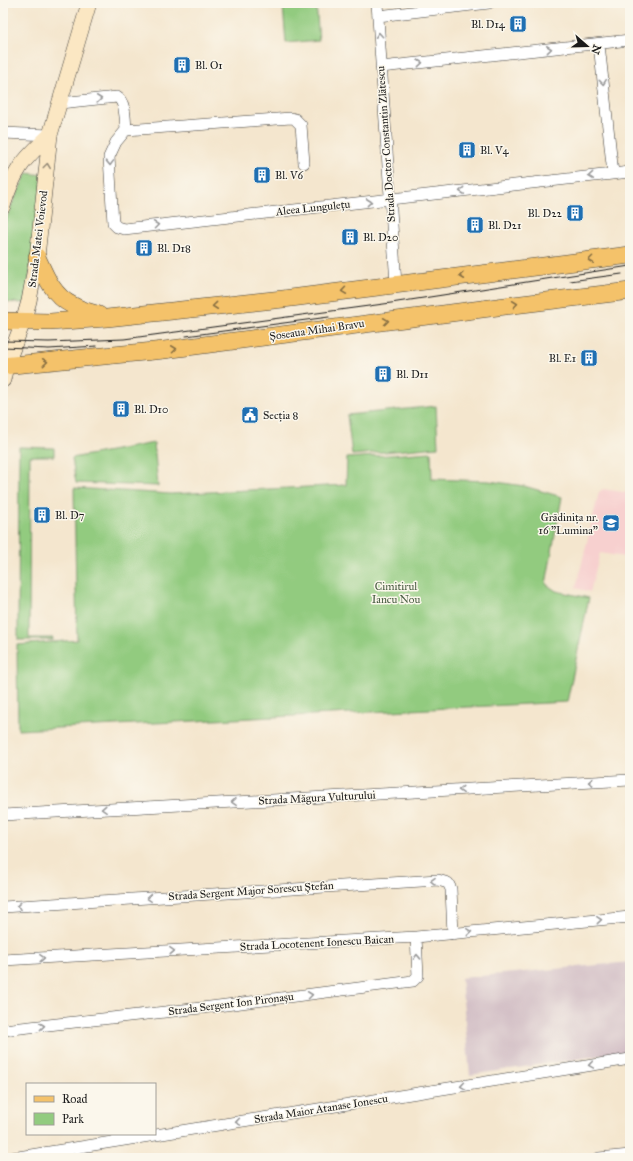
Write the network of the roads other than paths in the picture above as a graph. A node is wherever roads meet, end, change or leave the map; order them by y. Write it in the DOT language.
graph roads {
  1 [pos="89,3"];
  2 [pos="376,3"];
  3 [pos="489,3"];
  4 [pos="378,16"];
  5 [pos="630,40"];
  6 [pos="599,44"];
  7 [pos="381,67"];
  8 [pos="60,103"];
  9 [pos="126,130"];
  10 [pos="3,133"];
  11 [pos="50,135"];
  12 [pos="304,163"];
  13 [pos="630,172"];
  14 [pos="613,174"];
  15 [pos="390,199"];
  16 [pos="3,206"];
  17 [pos="630,255"];
  18 [pos="37,257"];
  19 [pos="396,284"];
  20 [pos="630,291"];
  21 [pos="107,318"];
  22 [pos="3,321"];
  23 [pos="23,322"];
  24 [pos="4,371"];
  25 [pos="630,780"];
  26 [pos="3,815"];
  27 [pos="3,907"];
  28 [pos="630,917"];
  29 [pos="453,934"];
  30 [pos="416,937"];
  31 [pos="3,960"];
  32 [pos="3,1030"];
  33 [pos="630,1059"];
  34 [pos="156,1135"];
  35 [pos="156,1135"];
  36 [pos="630,1155"];
  37 [pos="12,1158"];
  38 [pos="600,1158"];
  1 -- 8 [label="street, Strada Matei Voievod"];
  2 -- 4 [label="street, Strada Doctor Constantin Zlătescu"];
  3 -- 4 [label="street"];
  7 -- 4 [label="street, Strada Doctor Constantin Zlătescu, one-way"];
  5 -- 6 [label="street"];
  7 -- 6 [label="street, one-way"];
  6 -- 14 [label="street, one-way"];
  7 -- 15 [label="street, Strada Doctor Constantin Zlătescu"];
  8 -- 9 [label="street, one-way"];
  8 -- 11 [label="street, Strada Matei Voievod"];
  9 -- 12 [label="street"];
  9 -- 15 [label="street, Aleea Lungulețu, one-way"];
  10 -- 11 [label="street"];
  11 -- 16 [label="street, Strada Matei Voievod"];
  18 -- 11 [label="street, Strada Matei Voievod, one-way"];
  13 -- 14 [label="street, Aleea Lungulețu"];
  14 -- 15 [label="street, Aleea Lungulețu, one-way"];
  15 -- 19 [label="street, Strada Doctor Constantin Zlătescu"];
  17 -- 19 [label="main road, one-way"];
  18 -- 21 [label="main road"];
  18 -- 23 [label="street, Strada Matei Voievod"];
  19 -- 21 [label="main road, one-way"];
  24 -- 20 [label="main road, Șoseaua Mihai Bravu, one-way"];
  21 -- 23 [label="main road"];
  22 -- 23 [label="main road"];
  23 -- 24 [label="street, Strada Matei Voievod"];
  25 -- 26 [label="street, Strada Măgura Vulturului, one-way"];
  29 -- 27 [label="street, Strada Sergent Major Sorescu Ștefan, one-way"];
  29 -- 28 [label="street, Strada Locotenent Ionescu Baican, one-way"];
  29 -- 30 [label="street, Strada Locotenent Ionescu Baican"];
  31 -- 30 [label="street, Strada Locotenent Ionescu Baican, one-way"];
  32 -- 30 [label="street, Strada Sergent Ion Pironașu, one-way"];
  33 -- 34 [label="street, Strada Maior Atanase Ionescu, one-way"];
  35 -- 37 [label="street, Strada Maior Atanase Ionescu, one-way"];
  36 -- 38 [label="street"];
}
